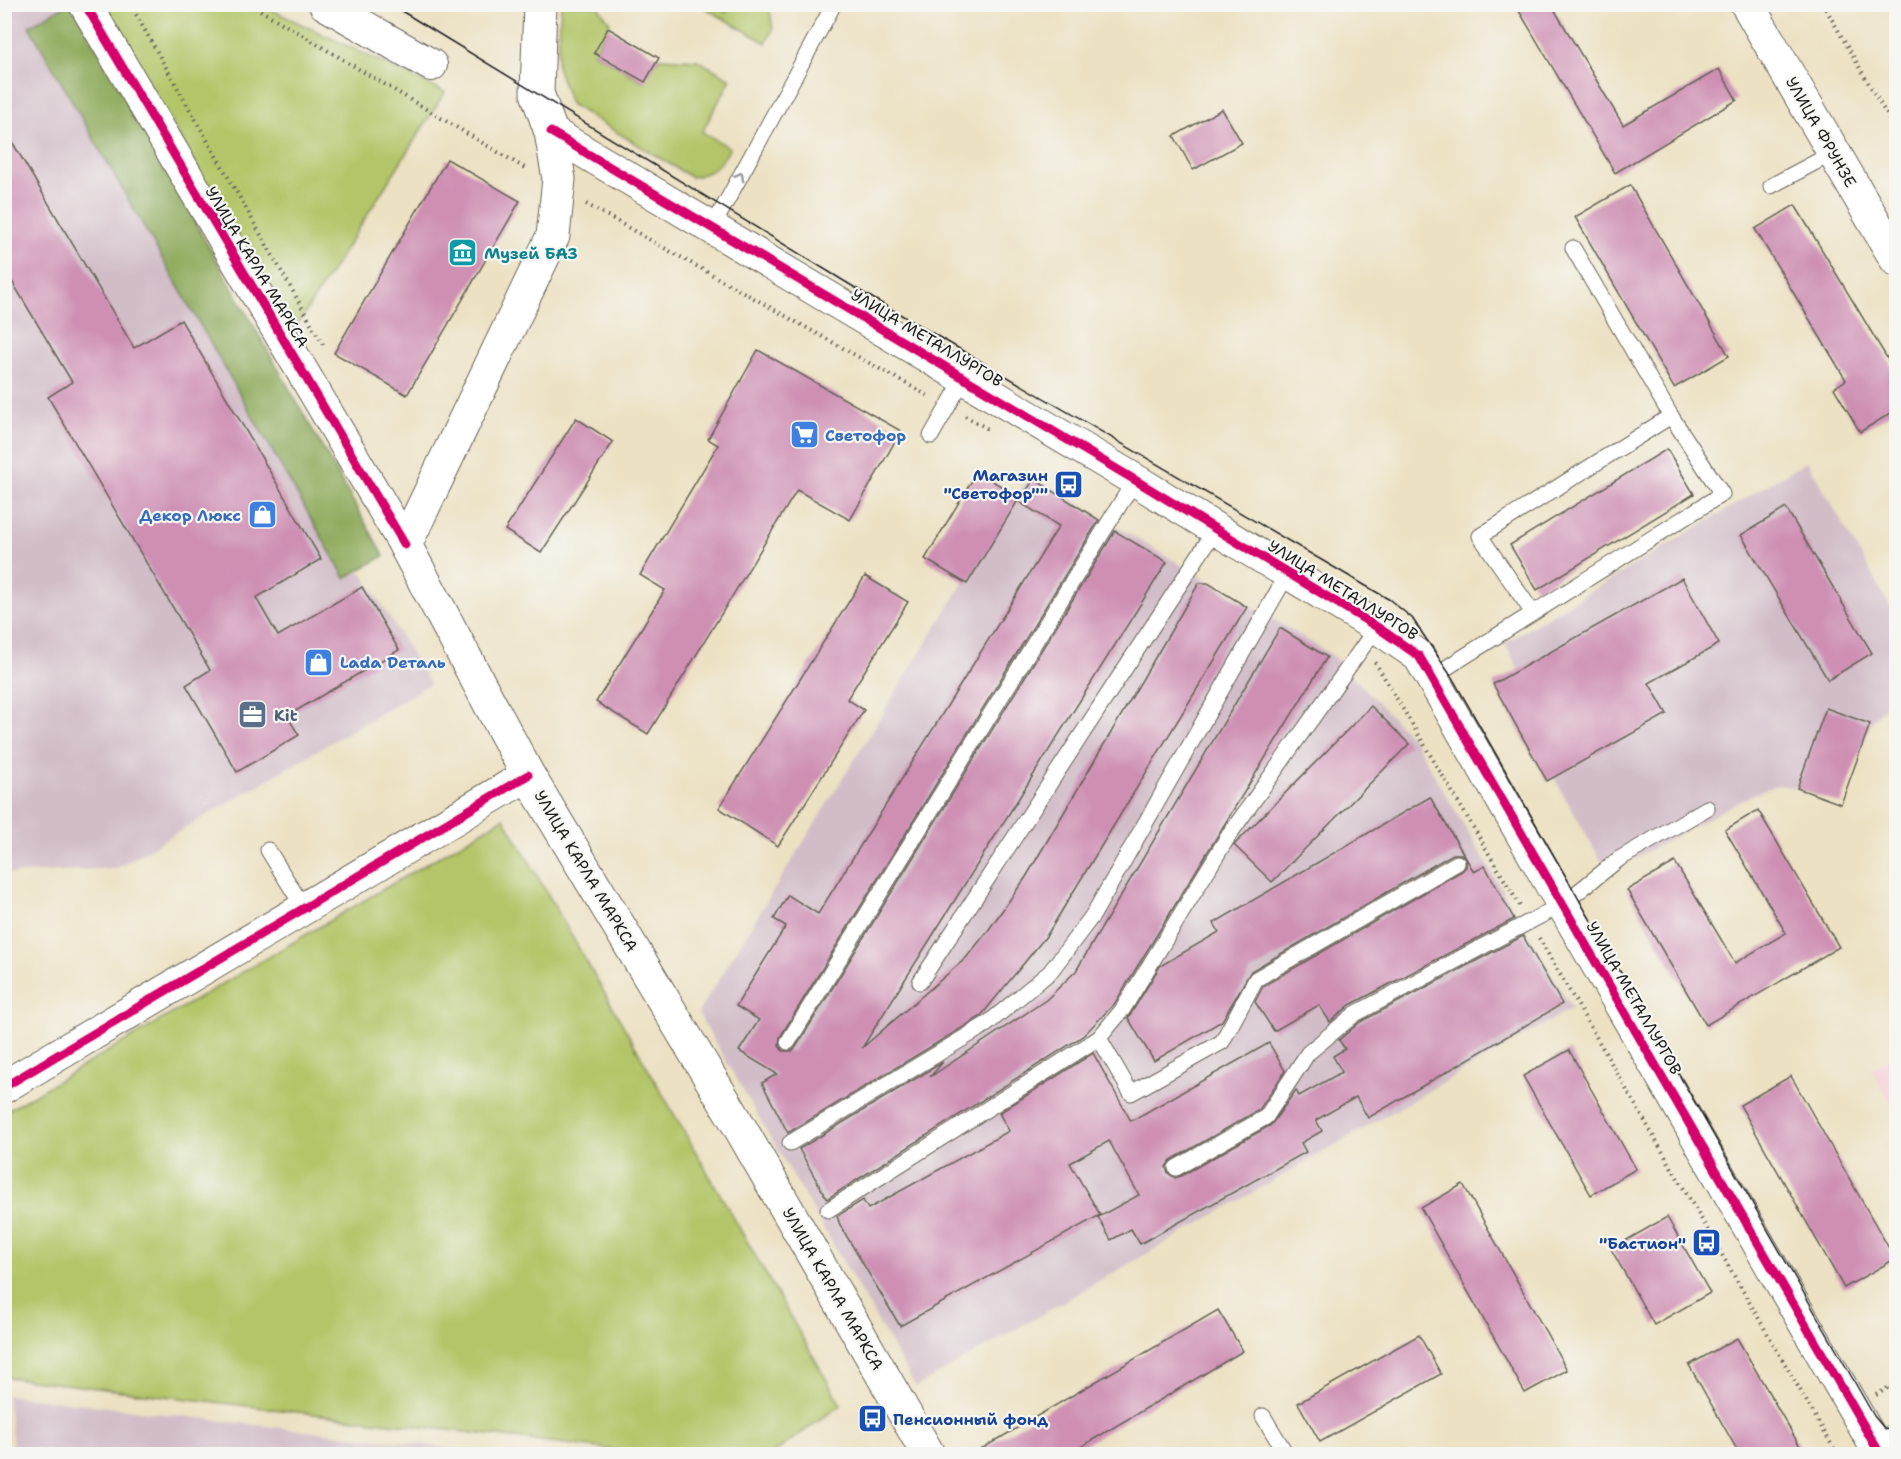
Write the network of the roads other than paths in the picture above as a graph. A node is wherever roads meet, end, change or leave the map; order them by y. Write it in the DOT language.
graph roads {
  1 [pos="85,4"];
  2 [pos="326,4"];
  3 [pos="540,4"];
  4 [pos="834,4"];
  5 [pos="1747,4"];
  6 [pos="431,65"];
  7 [pos="551,132"];
  8 [pos="1833,153"];
  9 [pos="1771,186"];
  10 [pos="712,228"];
  11 [pos="1573,248"];
  12 [pos="1896,259"];
  13 [pos="964,378"];
  14 [pos="1671,416"];
  15 [pos="931,436"];
  16 [pos="1135,480"];
  17 [pos="1216,529"];
  18 [pos="405,545"];
  19 [pos="1288,573"];
  20 [pos="1533,613"];
  21 [pos="1371,636"];
  22 [pos="1432,677"];
  23 [pos="528,774"];
  24 [pos="1707,808"];
  25 [pos="268,850"];
  26 [pos="1457,862"];
  27 [pos="1563,904"];
  28 [pos="305,910"];
  29 [pos="920,982"];
  30 [pos="1099,1038"];
  31 [pos="789,1042"];
  32 [pos="4,1087"];
  33 [pos="790,1143"];
  34 [pos="1176,1168"];
  35 [pos="828,1210"];
  36 [pos="1263,1416"];
  37 [pos="1896,1440"];
  38 [pos="928,1455"];
  39 [pos="1286,1455"];
  40 [pos="1880,1455"];
  41 [pos="1886,1455"];
  1 -- 18 [label="street, УЛИЦА КАРЛА МАРКСА"];
  2 -- 6 [label="street"];
  3 -- 7 [label="main road"];
  10 -- 4 [label="lane, one-way"];
  5 -- 8 [label="main road, УЛИЦА ФРУНЗЕ"];
  7 -- 10 [label="street, УЛИЦА МЕТАЛЛУРГОВ"];
  7 -- 18 [label="main road"];
  8 -- 9 [label="lane"];
  8 -- 12 [label="main road, УЛИЦА ФРУНЗЕ"];
  10 -- 13 [label="street, УЛИЦА МЕТАЛЛУРГОВ"];
  11 -- 14 [label="lane"];
  13 -- 15 [label="lane"];
  13 -- 16 [label="street, УЛИЦА МЕТАЛЛУРГОВ"];
  14 -- 20 [label="lane"];
  14 -- 20 [label="lane"];
  16 -- 17 [label="street, УЛИЦА МЕТАЛЛУРГОВ"];
  16 -- 31 [label="lane"];
  17 -- 19 [label="street, УЛИЦА МЕТАЛЛУРГОВ"];
  17 -- 29 [label="lane"];
  18 -- 23 [label="main road, УЛИЦА КАРЛА МАРКСА"];
  19 -- 21 [label="street, УЛИЦА МЕТАЛЛУРГОВ"];
  19 -- 33 [label="lane"];
  20 -- 22 [label="lane"];
  21 -- 22 [label="street, УЛИЦА МЕТАЛЛУРГОВ"];
  21 -- 30 [label="lane"];
  22 -- 27 [label="street, УЛИЦА МЕТАЛЛУРГОВ"];
  23 -- 28 [label="street"];
  23 -- 38 [label="main road, УЛИЦА КАРЛА МАРКСА"];
  24 -- 27 [label="lane"];
  25 -- 28 [label="lane"];
  26 -- 30 [label="lane"];
  27 -- 34 [label="lane"];
  27 -- 40 [label="street, УЛИЦА МЕТАЛЛУРГОВ"];
  28 -- 32 [label="street"];
  30 -- 35 [label="lane"];
  36 -- 39 [label="lane"];
  37 -- 41 [label="main road"];
}
